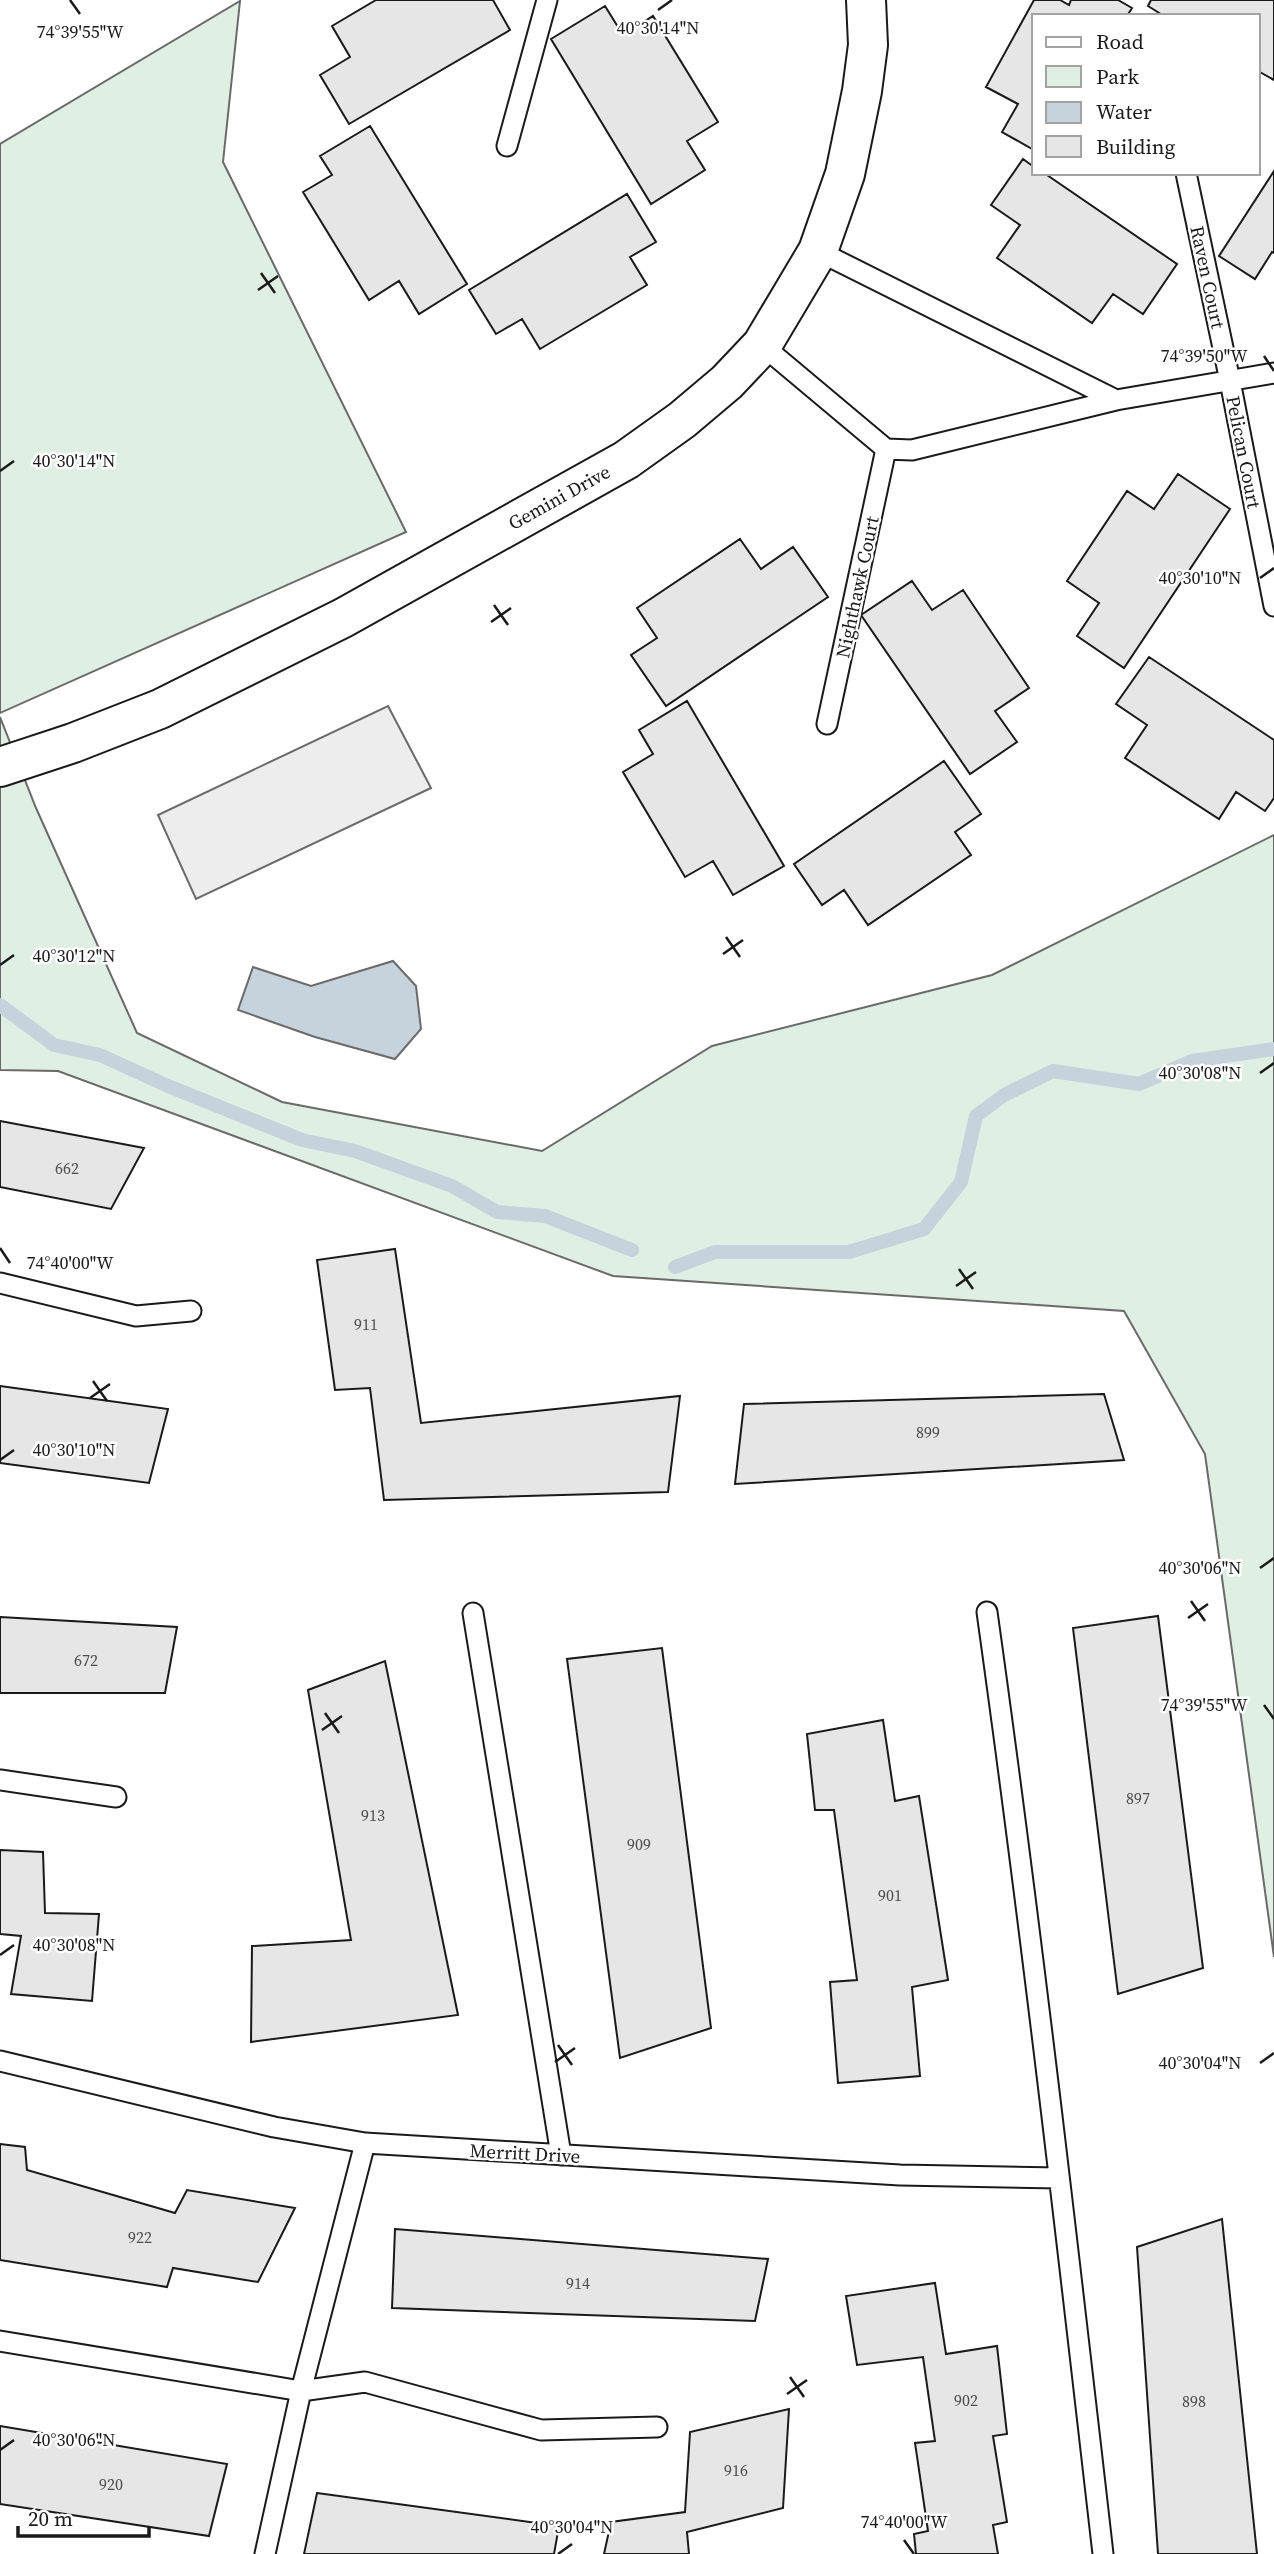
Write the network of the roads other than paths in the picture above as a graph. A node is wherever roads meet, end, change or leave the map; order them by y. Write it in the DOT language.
graph roads {
  1 [pos="547,0"];
  2 [pos="866,0"];
  3 [pos="507,146"];
  4 [pos="1186,175"];
  5 [pos="818,251"];
  6 [pos="762,345"];
  7 [pos="1274,373"];
  8 [pos="1230,381"];
  9 [pos="1116,400"];
  10 [pos="886,449"];
  11 [pos="1274,606"];
  12 [pos="827,724"];
  13 [pos="0,767"];
  14 [pos="0,1283"];
  15 [pos="191,1311"];
  16 [pos="987,1612"];
  17 [pos="472,1613"];
  18 [pos="0,1780"];
  19 [pos="116,1797"];
  20 [pos="0,2061"];
  21 [pos="365,2143"];
  22 [pos="561,2155"];
  23 [pos="1059,2178"];
  24 [pos="0,2341"];
  25 [pos="301,2391"];
  26 [pos="657,2427"];
  27 [pos="265,2554"];
  28 [pos="1103,2554"];
  1 -- 3 [label="lane"];
  2 -- 5 [label="street, Gemini Drive"];
  4 -- 8 [label="lane, Raven Court"];
  5 -- 6 [label="street, Gemini Drive"];
  5 -- 9 [label="lane"];
  6 -- 10 [label="lane"];
  6 -- 13 [label="street, Gemini Drive"];
  7 -- 8 [label="lane"];
  8 -- 9 [label="lane"];
  8 -- 11 [label="lane, Pelican Court"];
  9 -- 10 [label="lane"];
  10 -- 12 [label="lane, Nighthawk Court"];
  14 -- 15 [label="lane"];
  16 -- 23 [label="lane"];
  17 -- 22 [label="lane"];
  18 -- 19 [label="lane"];
  20 -- 21 [label="lane, Merritt Drive"];
  21 -- 22 [label="lane, Merritt Drive"];
  21 -- 25 [label="lane"];
  22 -- 23 [label="lane, Merritt Drive"];
  23 -- 28 [label="lane"];
  24 -- 25 [label="lane"];
  25 -- 26 [label="lane"];
  25 -- 27 [label="lane"];
}
